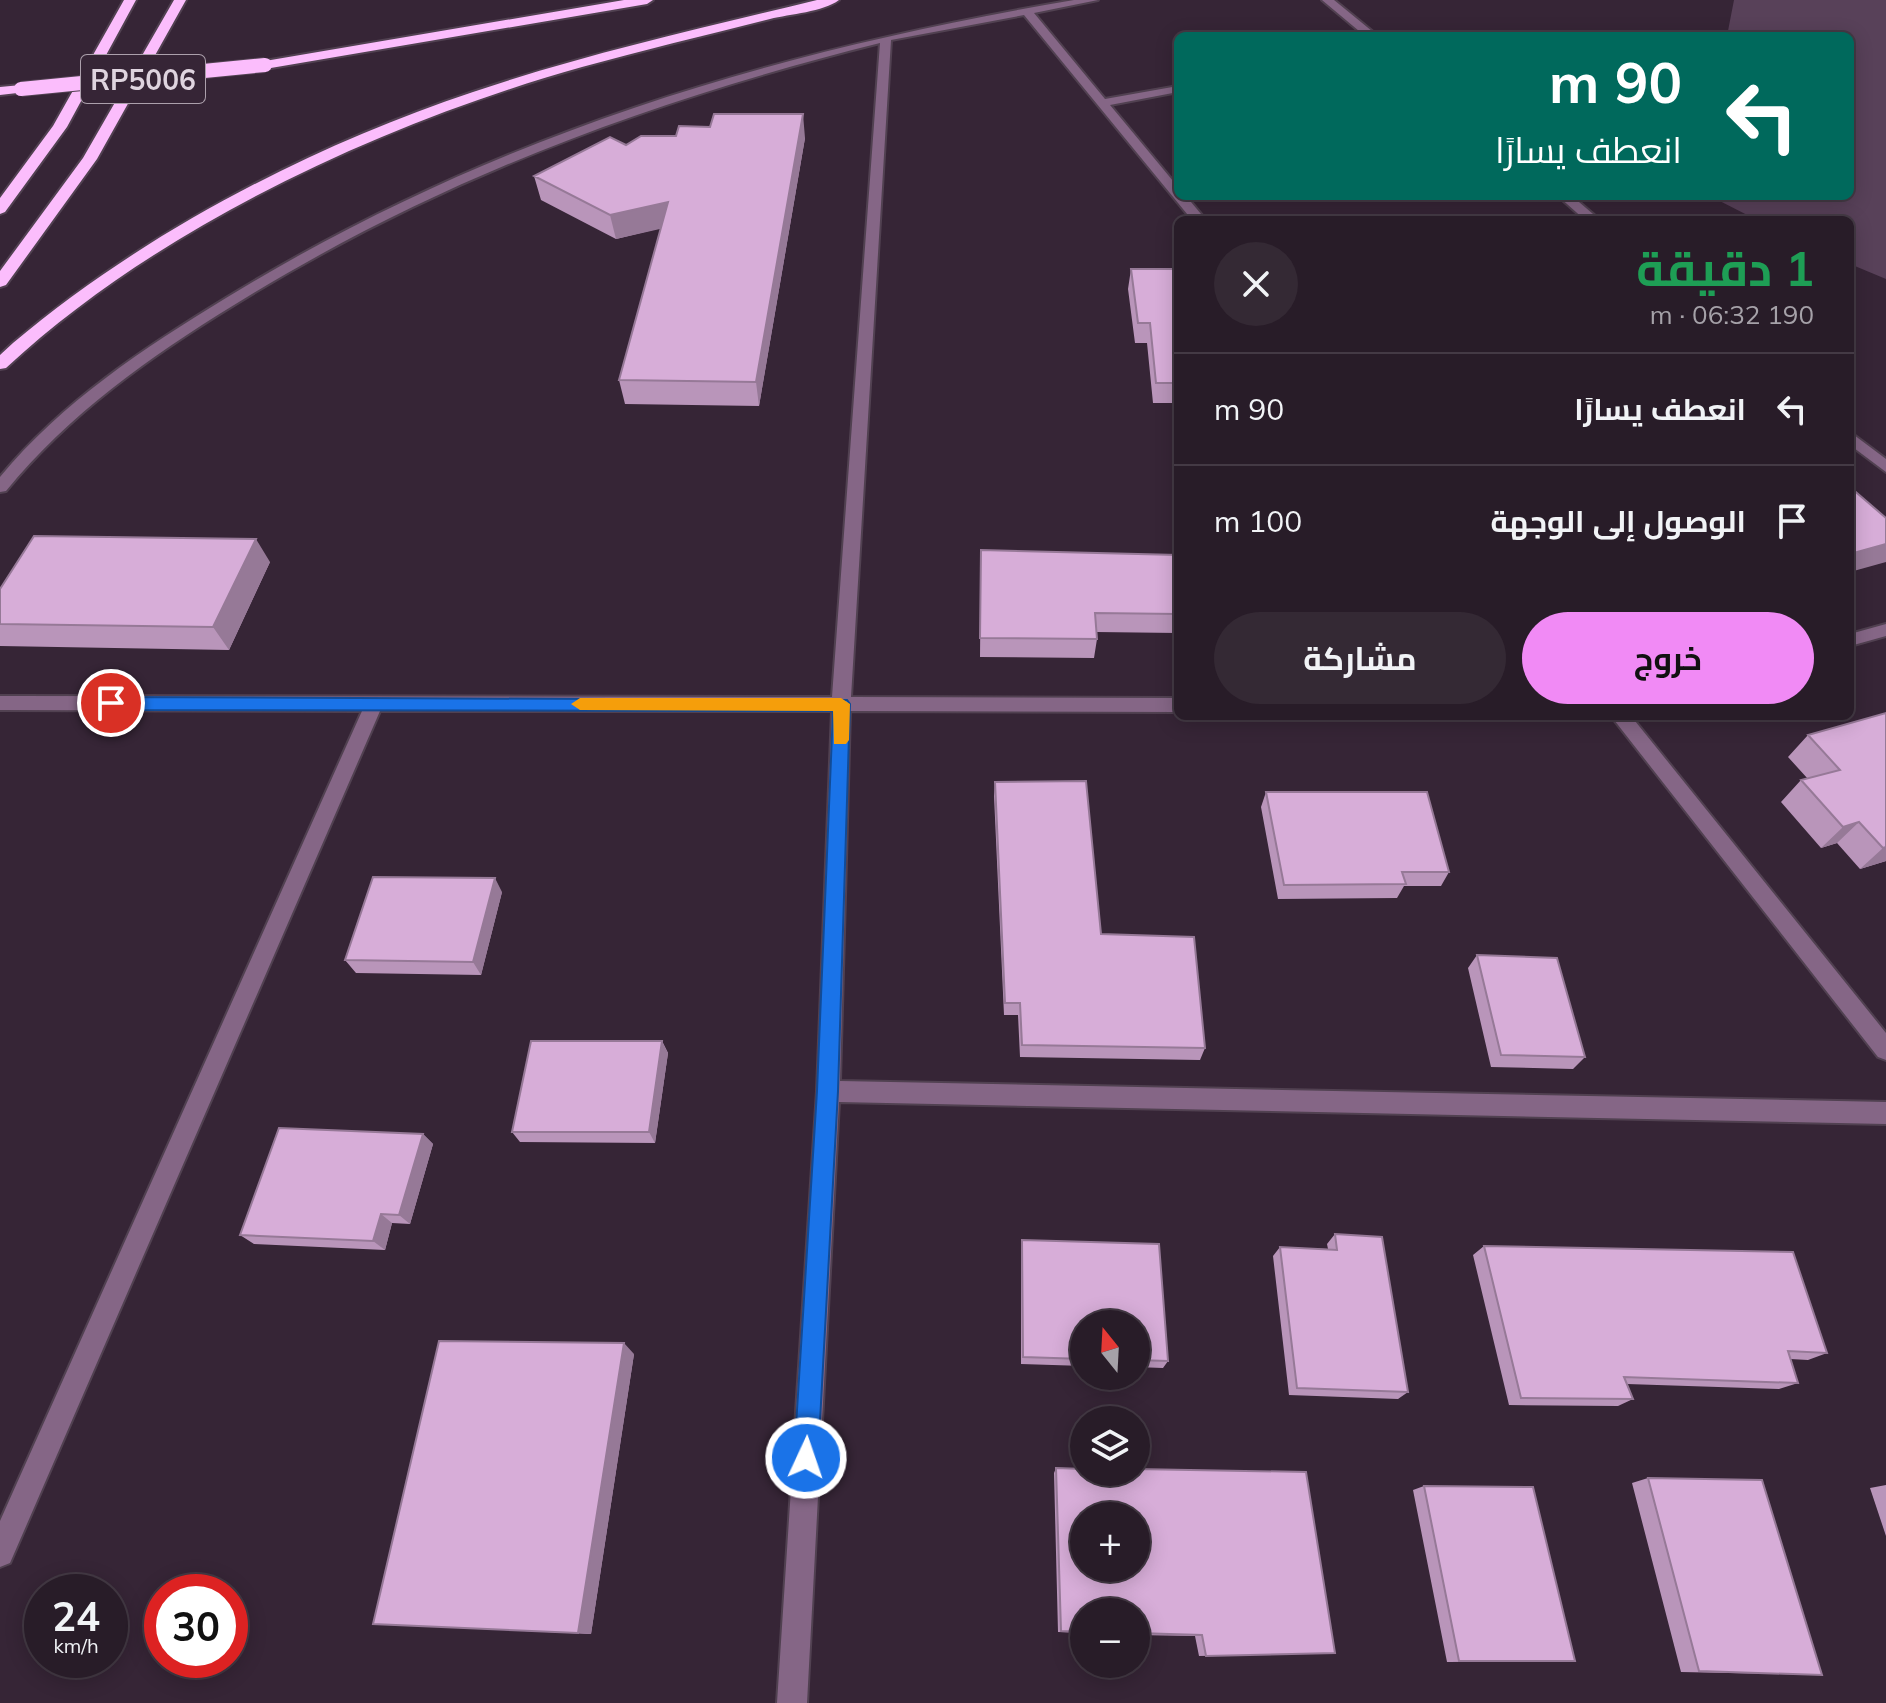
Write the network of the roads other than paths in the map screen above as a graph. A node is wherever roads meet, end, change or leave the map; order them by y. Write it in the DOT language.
graph roads {
  1 [pos="130,0"];
  2 [pos="180,0"];
  3 [pos="647,0"];
  4 [pos="833,0"];
  5 [pos="1093,0"];
  6 [pos="1327,0"];
  7 [pos="1027,11"];
  8 [pos="1367,32"];
  9 [pos="886,38"];
  10 [pos="1174,90"];
  11 [pos="0,91"];
  12 [pos="1100,103"];
  13 [pos="1174,191"];
  14 [pos="1182,200"];
  15 [pos="1569,200"];
  16 [pos="0,209"];
  17 [pos="1196,216"];
  18 [pos="1588,216"];
  19 [pos="0,282"];
  20 [pos="0,364"];
  21 [pos="1854,440"];
  22 [pos="1886,467"];
  23 [pos="0,487"];
  24 [pos="1886,630"];
  25 [pos="1854,639"];
  26 [pos="0,703"];
  27 [pos="374,704"];
  28 [pos="841,704"];
  29 [pos="1174,705"];
  30 [pos="1623,720"];
  31 [pos="1886,1050"];
  32 [pos="828,1091"];
  33 [pos="1886,1113"];
  34 [pos="0,1553"];
  35 [pos="792,1703"];
  1 -- 16 [label="highway"];
  2 -- 19 [label="highway"];
  3 -- 11 [label="highway, RP5006, bridge"];
  4 -- 20 [label="highway"];
  5 -- 7 [label="street"];
  6 -- 8 [label="street"];
  7 -- 9 [label="street"];
  7 -- 12 [label="street"];
  9 -- 23 [label="street"];
  9 -- 28 [label="street"];
  10 -- 12 [label="street"];
  12 -- 13 [label="street"];
  14 -- 17 [label="street"];
  15 -- 18 [label="street"];
  21 -- 22 [label="street"];
  24 -- 25 [label="street"];
  26 -- 27 [label="street"];
  27 -- 28 [label="street"];
  27 -- 34 [label="street"];
  28 -- 29 [label="street"];
  28 -- 32 [label="street"];
  30 -- 31 [label="street"];
  32 -- 33 [label="street"];
  32 -- 35 [label="street"];
}
